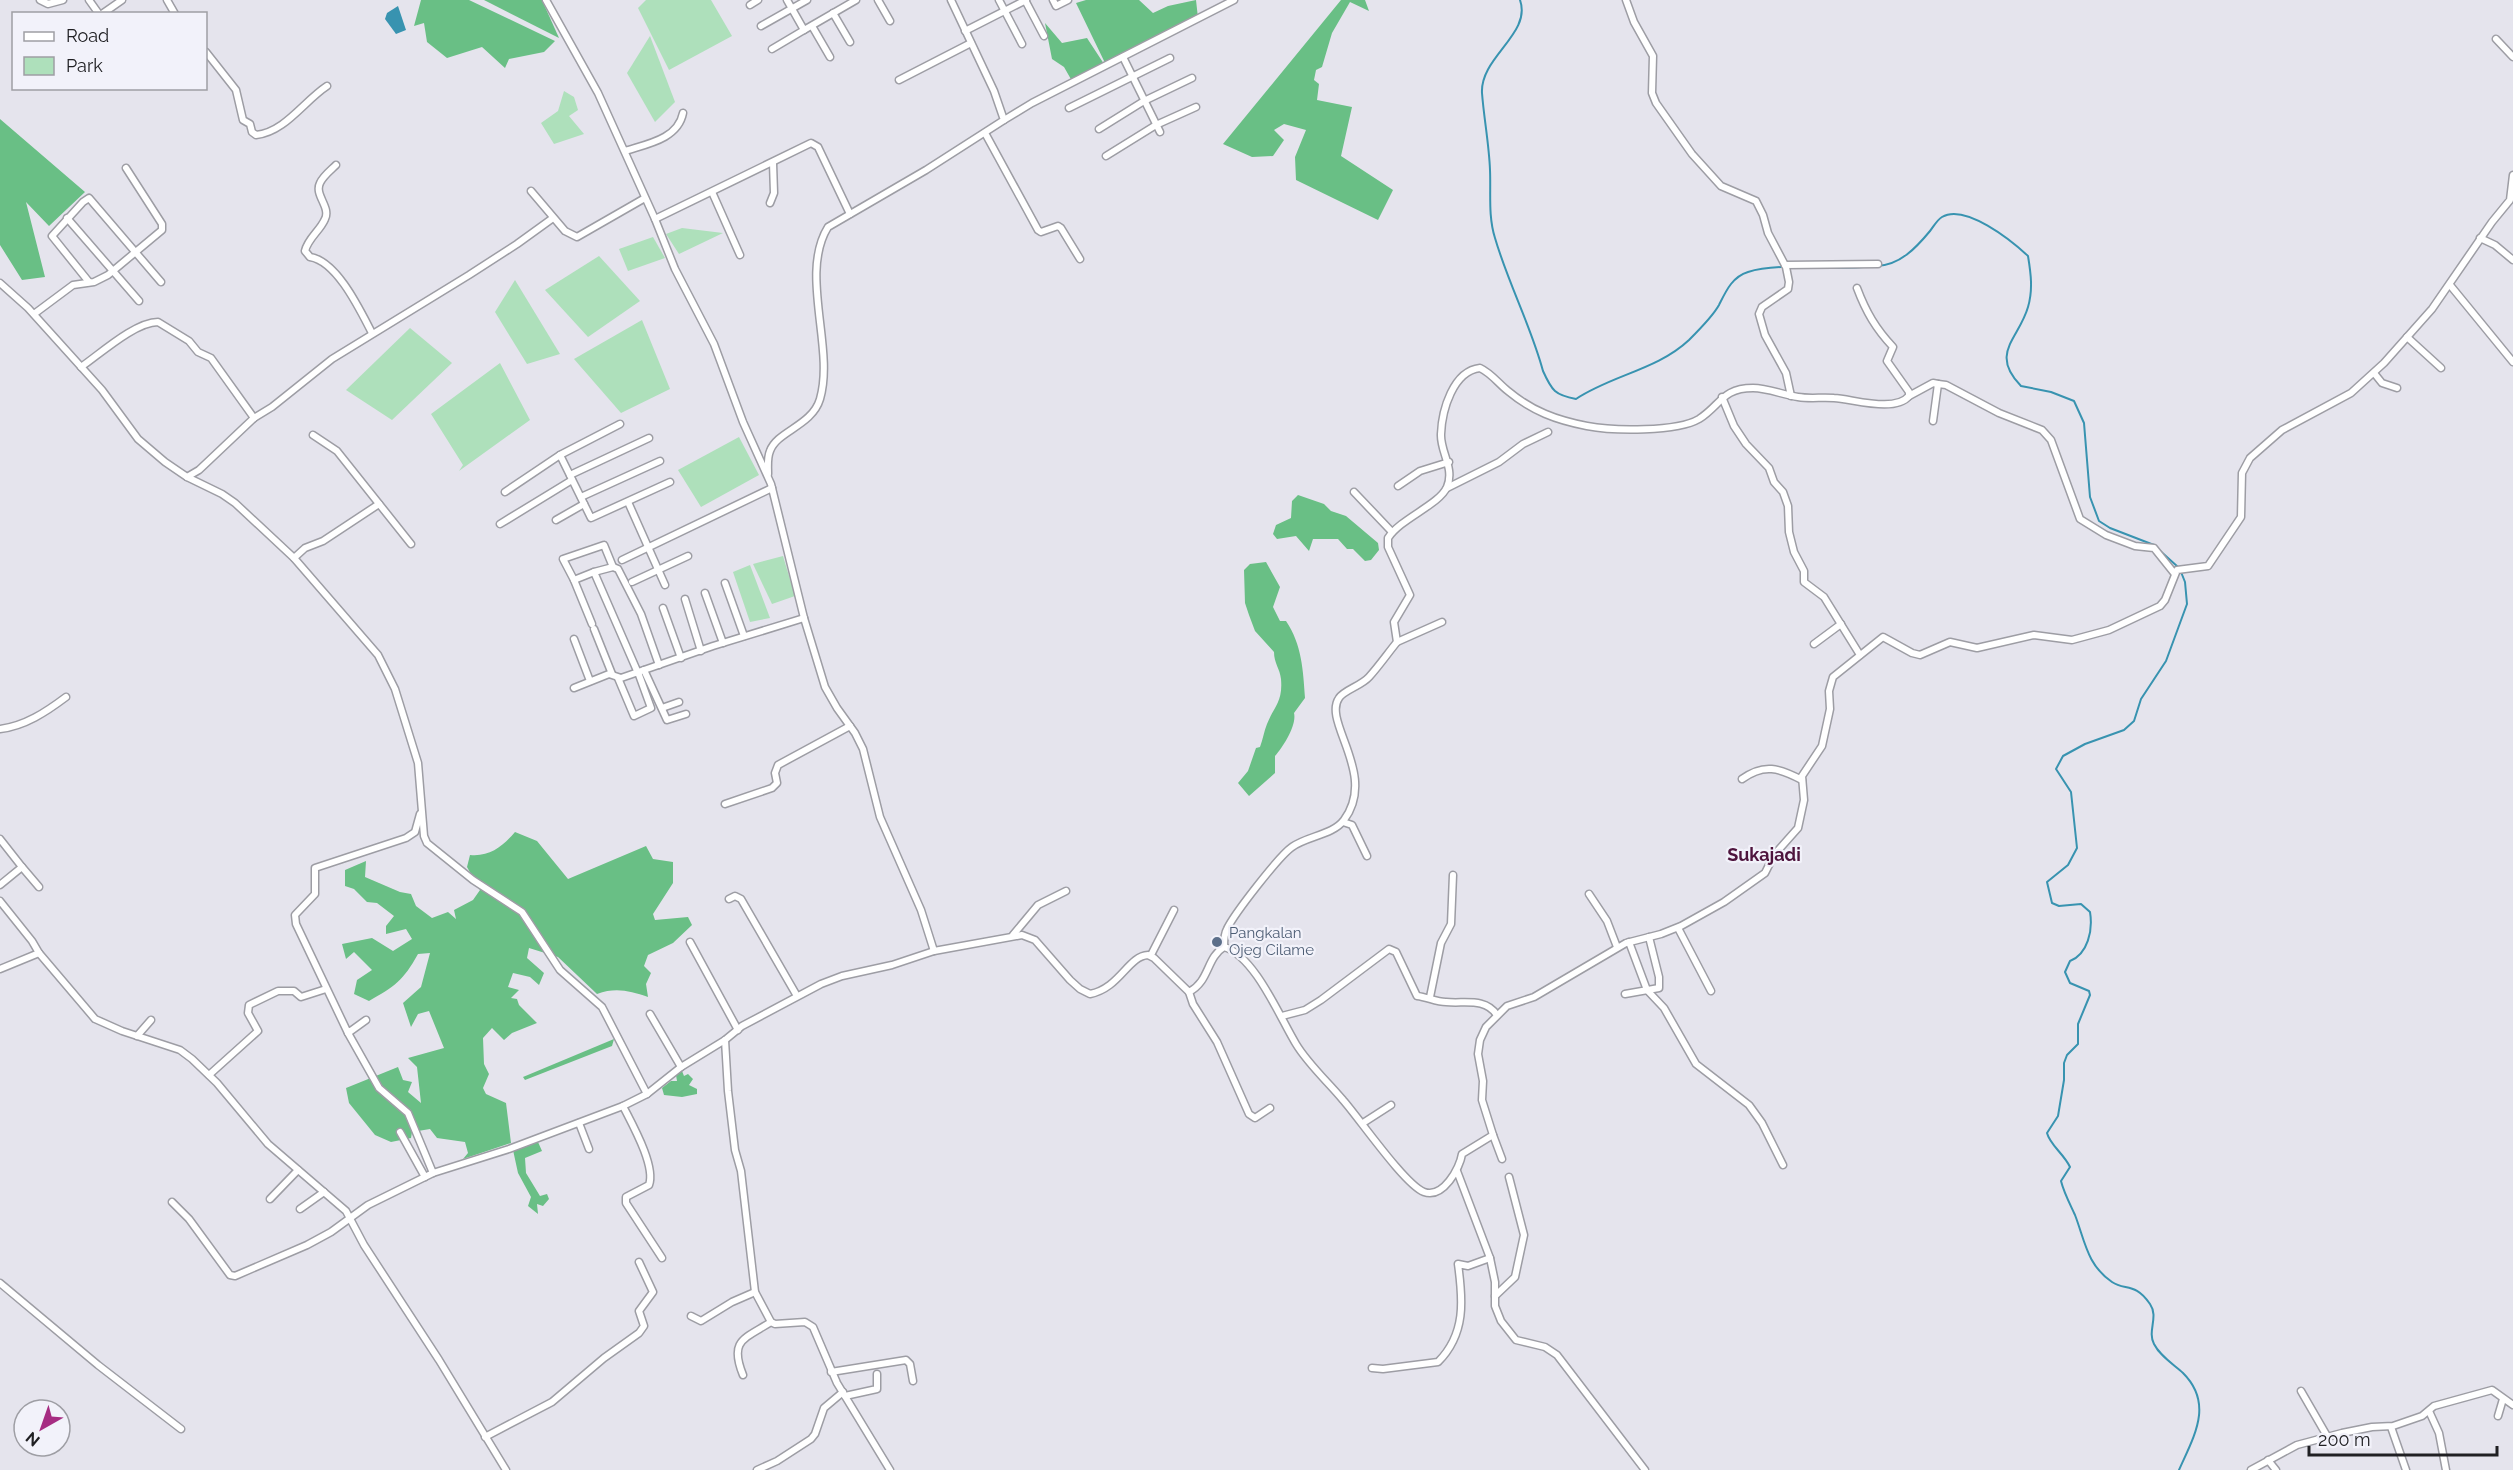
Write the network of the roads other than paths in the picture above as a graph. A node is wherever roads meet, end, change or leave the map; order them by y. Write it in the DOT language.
graph roads {
  1 [pos="40,0"];
  2 [pos="63,0"];
  3 [pos="89,0"];
  4 [pos="122,0"];
  5 [pos="546,0"];
  6 [pos="758,0"];
  7 [pos="787,0"];
  8 [pos="807,0"];
  9 [pos="856,0"];
  10 [pos="878,0"];
  11 [pos="951,0"];
  12 [pos="999,0"];
  13 [pos="1025,0"];
  14 [pos="1053,0"];
  15 [pos="1068,0"];
  16 [pos="1234,0"];
  17 [pos="1626,0"];
  18 [pos="1222,3"];
  19 [pos="750,4"];
  20 [pos="792,9"];
  21 [pos="1004,11"];
  22 [pos="99,12"];
  23 [pos="104,12"];
  24 [pos="833,13"];
  25 [pos="890,21"];
  26 [pos="761,26"];
  27 [pos="812,26"];
  28 [pos="804,30"];
  29 [pos="965,31"];
  30 [pos="1044,36"];
  31 [pos="2496,39"];
  32 [pos="850,42"];
  33 [pos="971,43"];
  34 [pos="1022,44"];
  35 [pos="772,49"];
  36 [pos="207,53"];
  37 [pos="830,57"];
  38 [pos="1123,57"];
  39 [pos="2513,57"];
  40 [pos="1170,58"];
  41 [pos="1132,76"];
  42 [pos="1192,78"];
  43 [pos="899,80"];
  44 [pos="327,86"];
  45 [pos="1144,101"];
  46 [pos="1196,106"];
  47 [pos="1069,108"];
  48 [pos="683,113"];
  49 [pos="1004,120"];
  50 [pos="1156,125"];
  51 [pos="1099,129"];
  52 [pos="1160,132"];
  53 [pos="984,133"];
  54 [pos="625,152"];
  55 [pos="1106,156"];
  56 [pos="773,163"];
  57 [pos="336,165"];
  58 [pos="126,168"];
  59 [pos="2513,175"];
  60 [pos="531,191"];
  61 [pos="712,192"];
  62 [pos="645,198"];
  63 [pos="770,203"];
  64 [pos="850,214"];
  65 [pos="67,218"];
  66 [pos="553,218"];
  67 [pos="655,219"];
  68 [pos="2481,238"];
  69 [pos="135,253"];
  70 [pos="740,255"];
  71 [pos="1080,259"];
  72 [pos="2513,260"];
  73 [pos="1878,264"];
  74 [pos="1786,268"];
  75 [pos="112,272"];
  76 [pos="89,282"];
  77 [pos="161,282"];
  78 [pos="0,283"];
  79 [pos="2450,285"];
  80 [pos="1857,288"];
  81 [pos="139,301"];
  82 [pos="34,315"];
  83 [pos="372,333"];
  84 [pos="2407,337"];
  85 [pos="2513,362"];
  86 [pos="81,367"];
  87 [pos="2441,368"];
  88 [pos="2374,374"];
  89 [pos="1938,384"];
  90 [pos="2397,388"];
  91 [pos="1791,396"];
  92 [pos="1909,396"];
  93 [pos="1722,397"];
  94 [pos="254,418"];
  95 [pos="1933,421"];
  96 [pos="620,424"];
  97 [pos="1548,432"];
  98 [pos="313,435"];
  99 [pos="649,438"];
  100 [pos="560,454"];
  101 [pos="660,461"];
  102 [pos="1449,462"];
  103 [pos="187,477"];
  104 [pos="768,477"];
  105 [pos="571,478"];
  106 [pos="670,482"];
  107 [pos="1398,486"];
  108 [pos="772,488"];
  109 [pos="1447,488"];
  110 [pos="504,492"];
  111 [pos="1354,492"];
  112 [pos="582,501"];
  113 [pos="628,502"];
  114 [pos="379,504"];
  115 [pos="556,520"];
  116 [pos="500,524"];
  117 [pos="1392,532"];
  118 [pos="411,544"];
  119 [pos="649,547"];
  120 [pos="688,556"];
  121 [pos="294,558"];
  122 [pos="622,560"];
  123 [pos="613,567"];
  124 [pos="659,569"];
  125 [pos="2176,571"];
  126 [pos="594,572"];
  127 [pos="574,580"];
  128 [pos="632,582"];
  129 [pos="725,583"];
  130 [pos="665,585"];
  131 [pos="705,593"];
  132 [pos="685,599"];
  133 [pos="663,608"];
  134 [pos="804,618"];
  135 [pos="1442,622"];
  136 [pos="1841,624"];
  137 [pos="744,636"];
  138 [pos="574,639"];
  139 [pos="1397,642"];
  140 [pos="723,643"];
  141 [pos="1814,644"];
  142 [pos="701,651"];
  143 [pos="1860,655"];
  144 [pos="681,658"];
  145 [pos="659,665"];
  146 [pos="640,673"];
  147 [pos="615,676"];
  148 [pos="590,681"];
  149 [pos="574,688"];
  150 [pos="66,697"];
  151 [pos="679,702"];
  152 [pos="662,708"];
  153 [pos="686,714"];
  154 [pos="850,726"];
  155 [pos="0,729"];
  156 [pos="1742,779"];
  157 [pos="1802,780"];
  158 [pos="725,804"];
  159 [pos="422,811"];
  160 [pos="1343,822"];
  161 [pos="0,839"];
  162 [pos="1367,856"];
  163 [pos="22,867"];
  164 [pos="1453,875"];
  165 [pos="0,885"];
  166 [pos="39,887"];
  167 [pos="1066,891"];
  168 [pos="1589,894"];
  169 [pos="729,899"];
  170 [pos="0,901"];
  171 [pos="1174,910"];
  172 [pos="1678,928"];
  173 [pos="1013,935"];
  174 [pos="1649,937"];
  175 [pos="690,942"];
  176 [pos="1629,942"];
  177 [pos="1224,947"];
  178 [pos="1617,947"];
  179 [pos="934,951"];
  180 [pos="39,953"];
  181 [pos="1151,955"];
  182 [pos="0,969"];
  183 [pos="326,989"];
  184 [pos="1647,990"];
  185 [pos="1711,991"];
  186 [pos="1189,992"];
  187 [pos="1625,994"];
  188 [pos="797,996"];
  189 [pos="1430,997"];
  190 [pos="650,1014"];
  191 [pos="1497,1015"];
  192 [pos="1282,1016"];
  193 [pos="151,1020"];
  194 [pos="366,1020"];
  195 [pos="738,1030"];
  196 [pos="348,1034"];
  197 [pos="137,1036"];
  198 [pos="725,1040"];
  199 [pos="681,1067"];
  200 [pos="209,1075"];
  201 [pos="647,1094"];
  202 [pos="1391,1105"];
  203 [pos="623,1106"];
  204 [pos="1270,1108"];
  205 [pos="579,1123"];
  206 [pos="1363,1124"];
  207 [pos="400,1132"];
  208 [pos="1493,1135"];
  209 [pos="590,1149"];
  210 [pos="1502,1159"];
  211 [pos="1783,1165"];
  212 [pos="298,1170"];
  213 [pos="1457,1171"];
  214 [pos="433,1173"];
  215 [pos="425,1177"];
  216 [pos="1509,1177"];
  217 [pos="324,1192"];
  218 [pos="270,1199"];
  219 [pos="172,1202"];
  220 [pos="300,1209"];
  221 [pos="349,1216"];
  222 [pos="662,1258"];
  223 [pos="1490,1258"];
  224 [pos="639,1262"];
  225 [pos="0,1283"];
  226 [pos="755,1292"];
  227 [pos="1495,1296"];
  228 [pos="691,1317"];
  229 [pos="771,1322"];
  230 [pos="1372,1368"];
  231 [pos="831,1372"];
  232 [pos="877,1374"];
  233 [pos="743,1375"];
  234 [pos="913,1381"];
  235 [pos="2301,1391"];
  236 [pos="844,1394"];
  237 [pos="2503,1399"];
  238 [pos="2513,1405"];
  239 [pos="2428,1411"];
  240 [pos="2498,1416"];
  241 [pos="2391,1427"];
  242 [pos="181,1429"];
  243 [pos="2327,1436"];
  244 [pos="485,1437"];
  245 [pos="2268,1460"];
  246 [pos="507,1470"];
  247 [pos="757,1470"];
  248 [pos="890,1470"];
  249 [pos="1645,1470"];
  250 [pos="2251,1470"];
  251 [pos="2276,1470"];
  252 [pos="2406,1470"];
  253 [pos="2446,1470"];
  1 -- 2 [label="street"];
  3 -- 22 [label="street"];
  4 -- 23 [label="street"];
  5 -- 54 [label="street"];
  6 -- 19 [label="street"];
  7 -- 20 [label="street"];
  8 -- 20 [label="street"];
  9 -- 24 [label="street"];
  10 -- 25 [label="street"];
  11 -- 29 [label="street"];
  12 -- 21 [label="street"];
  13 -- 21 [label="street"];
  13 -- 30 [label="street"];
  14 -- 15 [label="street"];
  16 -- 18 [label="street"];
  17 -- 74 [label="street"];
  18 -- 38 [label="street"];
  20 -- 26 [label="street"];
  20 -- 28 [label="street"];
  21 -- 29 [label="street"];
  21 -- 34 [label="street"];
  24 -- 27 [label="street"];
  24 -- 32 [label="street"];
  27 -- 28 [label="street"];
  27 -- 37 [label="street"];
  28 -- 35 [label="street"];
  29 -- 33 [label="street"];
  31 -- 39 [label="street"];
  33 -- 43 [label="street"];
  33 -- 49 [label="street"];
  36 -- 44 [label="street"];
  38 -- 41 [label="street"];
  38 -- 49 [label="street"];
  40 -- 41 [label="street"];
  41 -- 45 [label="street"];
  41 -- 47 [label="street"];
  42 -- 45 [label="street"];
  45 -- 50 [label="street"];
  45 -- 51 [label="street"];
  46 -- 50 [label="street"];
  48 -- 54 [label="street"];
  49 -- 53 [label="street"];
  50 -- 52 [label="street"];
  50 -- 55 [label="street"];
  53 -- 64 [label="street"];
  53 -- 71 [label="street"];
  54 -- 62 [label="street"];
  56 -- 61 [label="street"];
  56 -- 63 [label="street"];
  56 -- 64 [label="street"];
  57 -- 83 [label="street"];
  58 -- 69 [label="street"];
  59 -- 68 [label="street"];
  60 -- 66 [label="street"];
  61 -- 67 [label="street"];
  61 -- 70 [label="street"];
  62 -- 66 [label="street"];
  62 -- 67 [label="street"];
  64 -- 104 [label="street"];
  65 -- 69 [label="street"];
  65 -- 75 [label="street"];
  65 -- 76 [label="street"];
  66 -- 83 [label="street"];
  67 -- 104 [label="street"];
  68 -- 72 [label="street"];
  68 -- 79 [label="street"];
  69 -- 75 [label="street"];
  69 -- 77 [label="street"];
  73 -- 74 [label="street"];
  74 -- 91 [label="street"];
  75 -- 76 [label="street"];
  75 -- 81 [label="street"];
  76 -- 82 [label="street"];
  78 -- 82 [label="street"];
  79 -- 84 [label="street"];
  79 -- 85 [label="street"];
  80 -- 92 [label="street"];
  82 -- 86 [label="street"];
  83 -- 94 [label="street"];
  84 -- 87 [label="street"];
  84 -- 88 [label="street"];
  86 -- 94 [label="street"];
  86 -- 103 [label="street"];
  88 -- 90 [label="street"];
  88 -- 125 [label="street"];
  89 -- 92 [label="street"];
  89 -- 95 [label="street"];
  89 -- 125 [label="street"];
  91 -- 92 [label="street"];
  91 -- 93 [label="street"];
  93 -- 102 [label="street"];
  93 -- 136 [label="street"];
  94 -- 103 [label="street"];
  96 -- 100 [label="street"];
  97 -- 109 [label="street"];
  98 -- 114 [label="street"];
  99 -- 105 [label="street"];
  100 -- 105 [label="street"];
  100 -- 110 [label="street"];
  101 -- 112 [label="street"];
  102 -- 107 [label="street"];
  102 -- 109 [label="street"];
  103 -- 121 [label="street"];
  104 -- 108 [label="street"];
  105 -- 112 [label="street"];
  105 -- 116 [label="street"];
  106 -- 113 [label="street"];
  108 -- 119 [label="street"];
  108 -- 134 [label="street"];
  109 -- 117 [label="street"];
  111 -- 117 [label="street"];
  112 -- 113 [label="street"];
  112 -- 115 [label="street"];
  113 -- 119 [label="street"];
  114 -- 118 [label="street"];
  114 -- 121 [label="street"];
  117 -- 139 [label="street"];
  119 -- 122 [label="street"];
  119 -- 124 [label="street"];
  120 -- 124 [label="street"];
  121 -- 159 [label="street"];
  123 -- 126 [label="street"];
  123 -- 127 [label="street"];
  123 -- 145 [label="street"];
  124 -- 128 [label="street"];
  124 -- 130 [label="street"];
  125 -- 143 [label="street"];
  126 -- 127 [label="street"];
  126 -- 146 [label="street"];
  127 -- 147 [label="street"];
  129 -- 137 [label="street"];
  131 -- 140 [label="street"];
  132 -- 142 [label="street"];
  133 -- 144 [label="street"];
  134 -- 137 [label="street"];
  134 -- 154 [label="street"];
  135 -- 139 [label="street"];
  136 -- 141 [label="street"];
  136 -- 143 [label="street"];
  137 -- 140 [label="street"];
  138 -- 148 [label="street"];
  139 -- 160 [label="street"];
  140 -- 142 [label="street"];
  142 -- 144 [label="street"];
  143 -- 157 [label="street"];
  144 -- 145 [label="street"];
  145 -- 146 [label="street"];
  146 -- 147 [label="street"];
  146 -- 147 [label="street"];
  146 -- 152 [label="street"];
  147 -- 148 [label="street"];
  148 -- 149 [label="street"];
  150 -- 155 [label="street"];
  151 -- 152 [label="street"];
  152 -- 153 [label="street"];
  154 -- 158 [label="street"];
  154 -- 179 [label="street"];
  156 -- 157 [label="street"];
  157 -- 172 [label="street"];
  159 -- 183 [label="street"];
  159 -- 201 [label="street"];
  160 -- 162 [label="street"];
  160 -- 177 [label="street"];
  161 -- 163 [label="street"];
  163 -- 165 [label="street"];
  163 -- 166 [label="street"];
  164 -- 189 [label="street"];
  167 -- 173 [label="street"];
  168 -- 178 [label="street"];
  169 -- 188 [label="street"];
  170 -- 180 [label="street"];
  171 -- 181 [label="street"];
  172 -- 174 [label="street"];
  172 -- 185 [label="street"];
  173 -- 179 [label="street"];
  173 -- 181 [label="street"];
  174 -- 176 [label="street"];
  174 -- 184 [label="street"];
  175 -- 195 [label="street"];
  176 -- 178 [label="street"];
  176 -- 184 [label="street"];
  177 -- 186 [label="street"];
  177 -- 192 [label="street"];
  178 -- 191 [label="street"];
  179 -- 188 [label="street"];
  180 -- 182 [label="street"];
  180 -- 197 [label="street"];
  181 -- 186 [label="street"];
  183 -- 196 [label="street"];
  183 -- 200 [label="street"];
  184 -- 187 [label="street"];
  184 -- 211 [label="street"];
  186 -- 204 [label="street"];
  188 -- 195 [label="street"];
  189 -- 191 [label="street"];
  189 -- 192 [label="street"];
  190 -- 199 [label="street"];
  191 -- 208 [label="street"];
  192 -- 206 [label="street"];
  193 -- 197 [label="street"];
  194 -- 196 [label="street"];
  195 -- 198 [label="street"];
  196 -- 214 [label="street"];
  197 -- 200 [label="street"];
  198 -- 199 [label="street"];
  198 -- 226 [label="street"];
  199 -- 201 [label="street"];
  200 -- 212 [label="street"];
  201 -- 203 [label="street"];
  202 -- 206 [label="street"];
  203 -- 205 [label="street"];
  203 -- 222 [label="street"];
  205 -- 209 [label="street"];
  205 -- 214 [label="street"];
  206 -- 213 [label="street"];
  207 -- 215 [label="street"];
  208 -- 210 [label="street"];
  208 -- 213 [label="street"];
  212 -- 217 [label="street"];
  212 -- 218 [label="street"];
  213 -- 223 [label="street"];
  214 -- 215 [label="street"];
  215 -- 221 [label="street"];
  216 -- 227 [label="street"];
  217 -- 220 [label="street"];
  217 -- 221 [label="street"];
  219 -- 221 [label="street"];
  221 -- 244 [label="street"];
  223 -- 227 [label="street"];
  223 -- 230 [label="street"];
  224 -- 244 [label="street"];
  225 -- 242 [label="street"];
  226 -- 228 [label="street"];
  226 -- 229 [label="street"];
  227 -- 249 [label="street"];
  229 -- 231 [label="street"];
  229 -- 233 [label="street"];
  231 -- 234 [label="street"];
  231 -- 236 [label="street"];
  232 -- 236 [label="street"];
  235 -- 243 [label="street"];
  236 -- 247 [label="street"];
  236 -- 248 [label="street"];
  237 -- 238 [label="street"];
  237 -- 239 [label="street"];
  237 -- 240 [label="street"];
  239 -- 241 [label="street"];
  239 -- 253 [label="street"];
  241 -- 243 [label="street"];
  241 -- 252 [label="street"];
  243 -- 245 [label="street"];
  244 -- 246 [label="street"];
  245 -- 250 [label="street"];
  245 -- 251 [label="street"];
}
